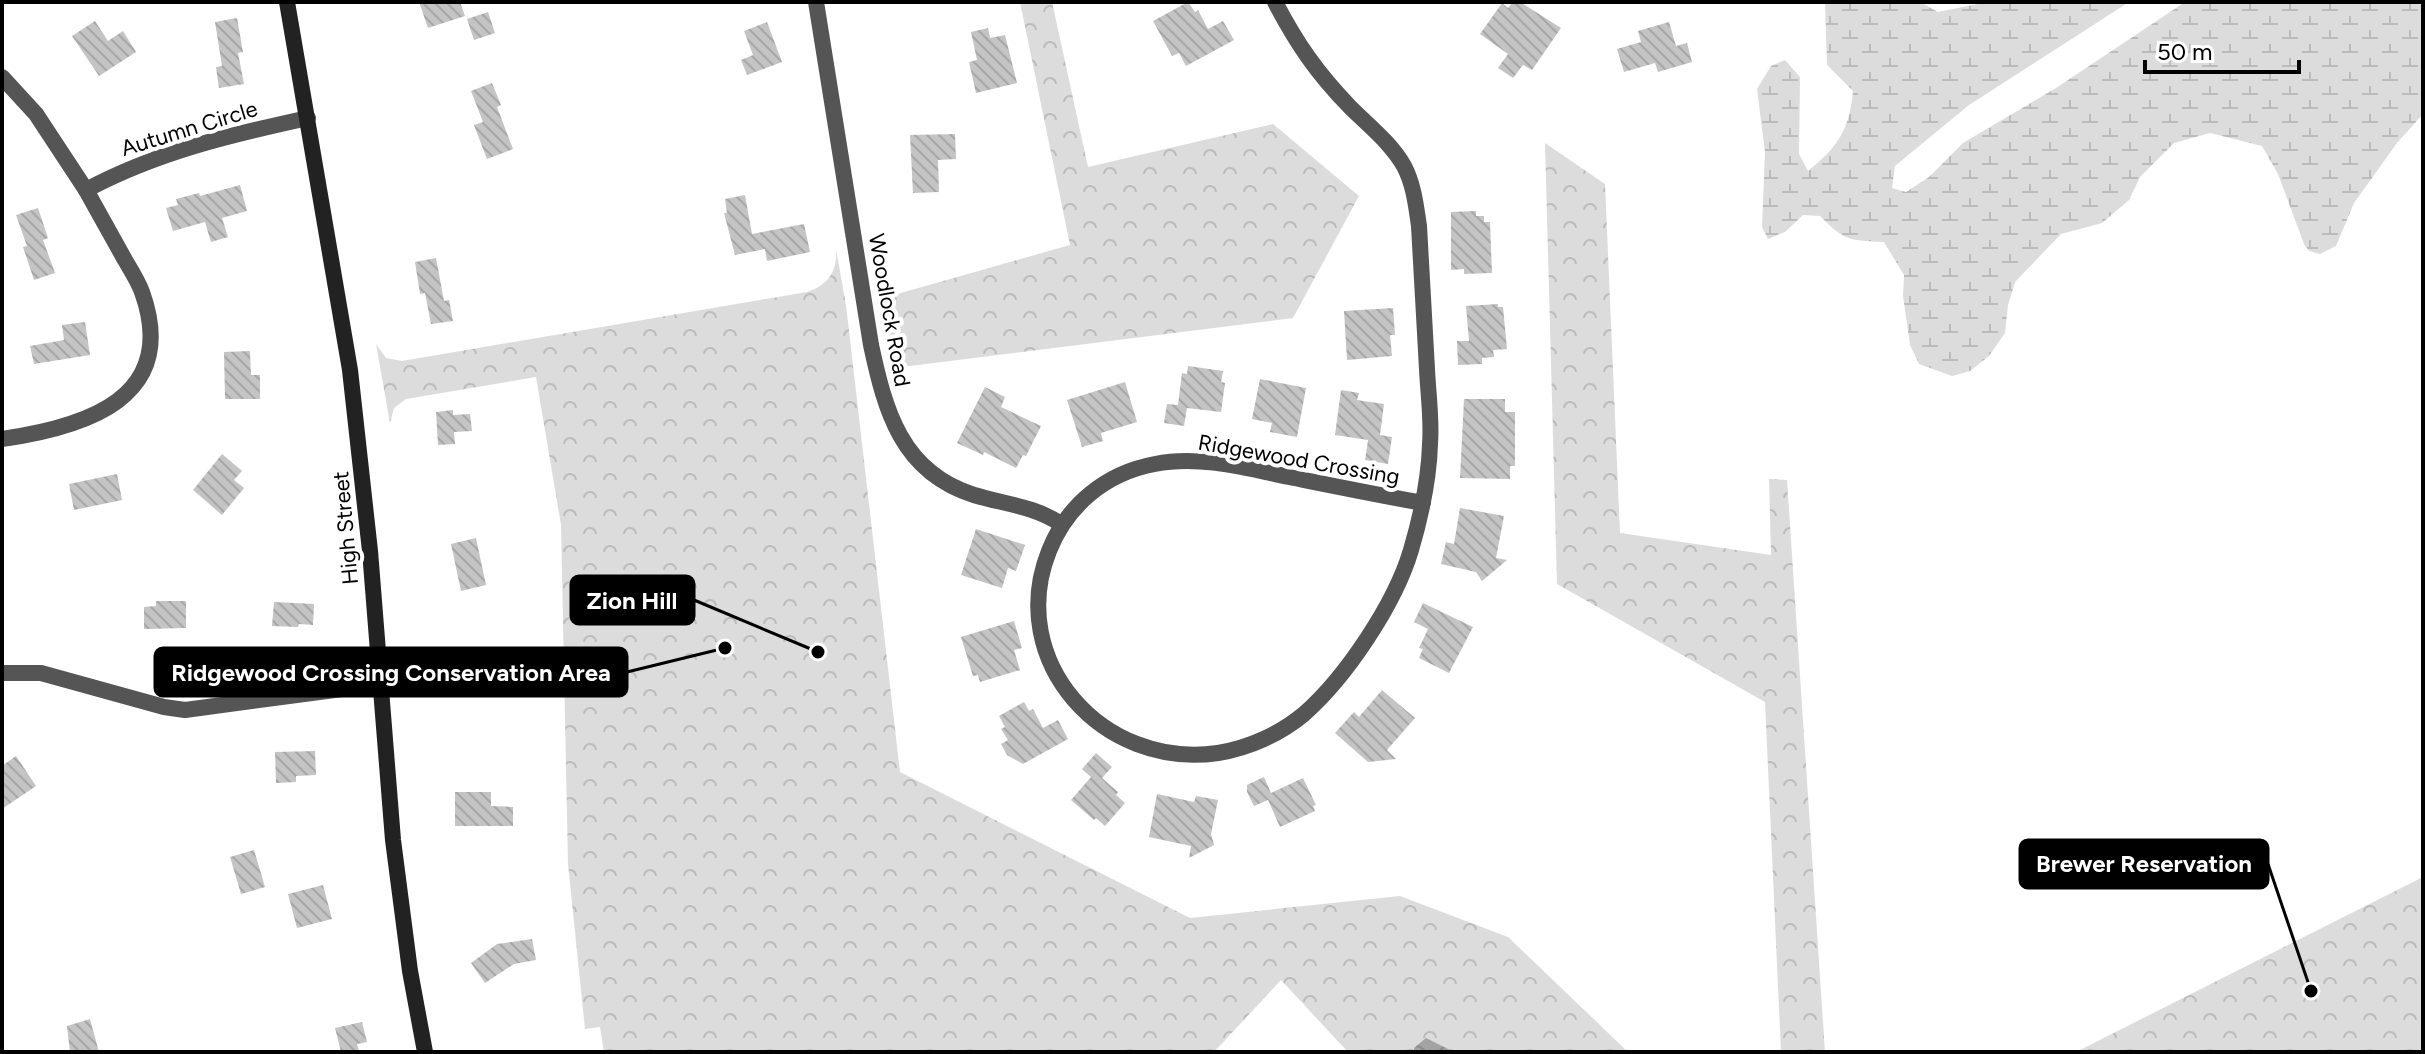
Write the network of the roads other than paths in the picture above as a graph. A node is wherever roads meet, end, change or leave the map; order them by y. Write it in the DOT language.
graph roads {
  1 [pos="287,2"];
  2 [pos="816,2"];
  3 [pos="1275,2"];
  4 [pos="2,77"];
  5 [pos="308,118"];
  6 [pos="86,190"];
  7 [pos="2,439"];
  8 [pos="1423,503"];
  9 [pos="1061,524"];
  10 [pos="2,673"];
  11 [pos="380,684"];
  12 [pos="425,1052"];
  1 -- 5 [label="main road, High Street"];
  2 -- 9 [label="street, Woodlock Road"];
  3 -- 8 [label="street, Ridgewood Crossing"];
  4 -- 6 [label="street"];
  5 -- 6 [label="street, Autumn Circle"];
  5 -- 11 [label="main road, High Street"];
  6 -- 7 [label="street"];
  8 -- 9 [label="street, Ridgewood Crossing"];
  8 -- 9 [label="street, Ridgewood Crossing"];
  10 -- 11 [label="street"];
  11 -- 12 [label="main road, High Street"];
}
